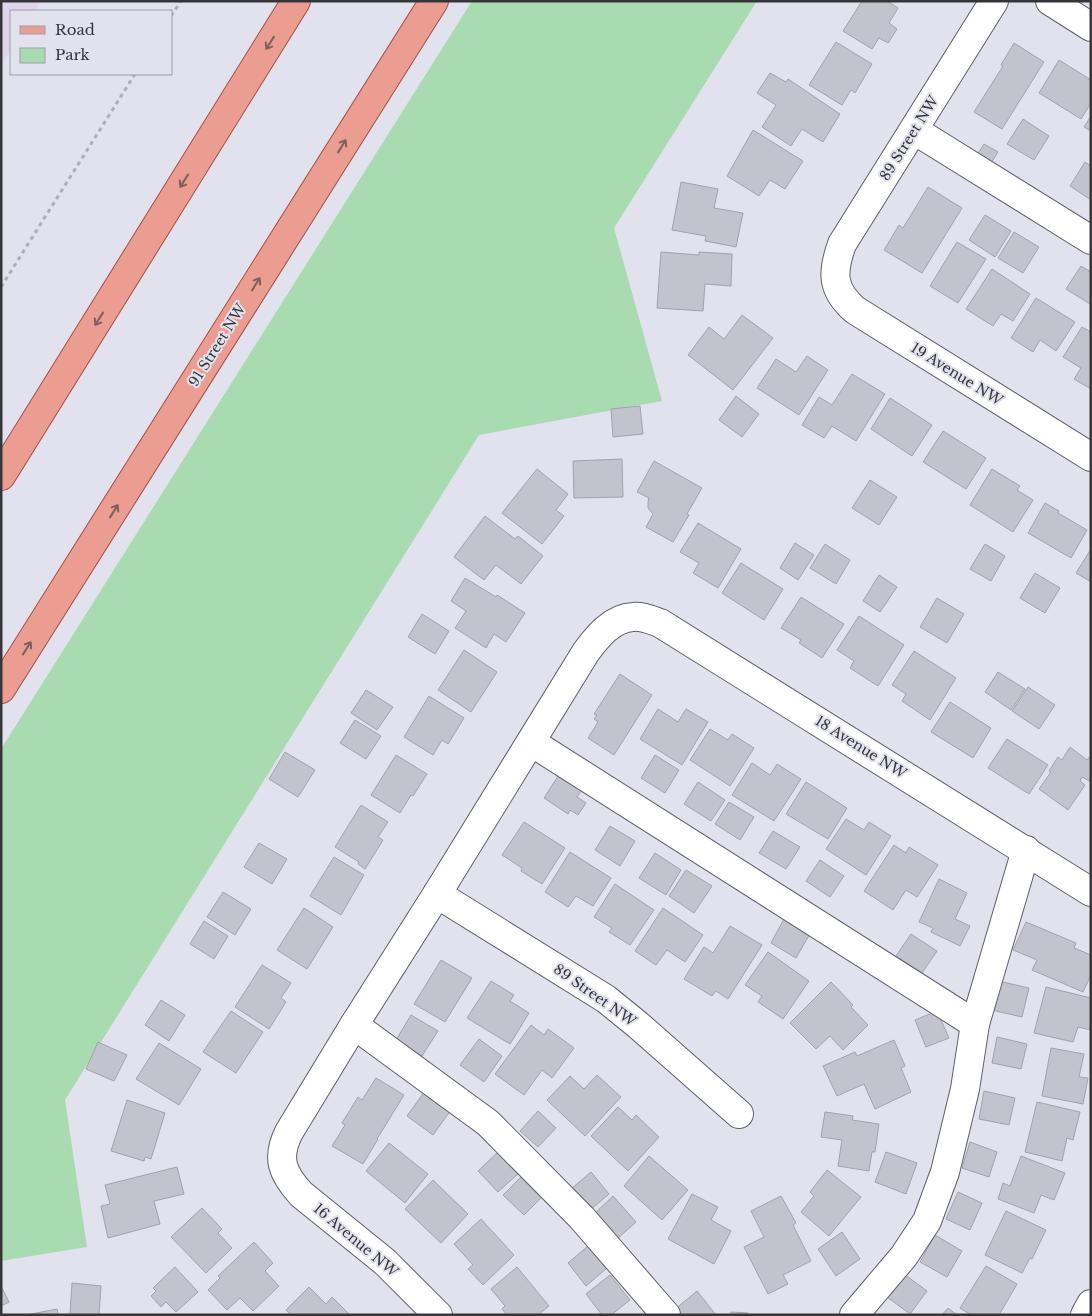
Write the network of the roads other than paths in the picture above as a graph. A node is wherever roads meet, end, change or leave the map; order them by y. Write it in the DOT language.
graph roads {
  1 [pos="296,1"];
  2 [pos="434,1"];
  3 [pos="994,1"];
  4 [pos="1050,1"];
  5 [pos="1091,27"];
  6 [pos="914,130"];
  7 [pos="1091,240"];
  8 [pos="835,280"];
  9 [pos="1091,457"];
  10 [pos="1,476"];
  11 [pos="1,689"];
  12 [pos="531,742"];
  13 [pos="1026,850"];
  14 [pos="1091,892"];
  15 [pos="437,894"];
  16 [pos="975,1024"];
  17 [pos="354,1025"];
  18 [pos="739,1114"];
  19 [pos="1091,1304"];
  20 [pos="438,1315"];
  21 [pos="666,1315"];
  22 [pos="854,1315"];
  23 [pos="1085,1315"];
  1 -- 10 [label="main road, one-way"];
  11 -- 2 [label="main road, 91 Street NW, one-way"];
  3 -- 6 [label="street, 89 Street NW"];
  4 -- 5 [label="street"];
  6 -- 7 [label="street"];
  6 -- 8 [label="street, 89 Street NW"];
  8 -- 9 [label="street, 19 Avenue NW"];
  12 -- 13 [label="street, 18 Avenue NW"];
  12 -- 15 [label="street"];
  12 -- 16 [label="street"];
  13 -- 14 [label="street, 18 Avenue NW"];
  13 -- 16 [label="street"];
  15 -- 17 [label="street"];
  15 -- 18 [label="street, 89 Street NW"];
  16 -- 22 [label="street"];
  17 -- 20 [label="street, 16 Avenue NW"];
  17 -- 21 [label="street"];
  19 -- 23 [label="street"];
}
